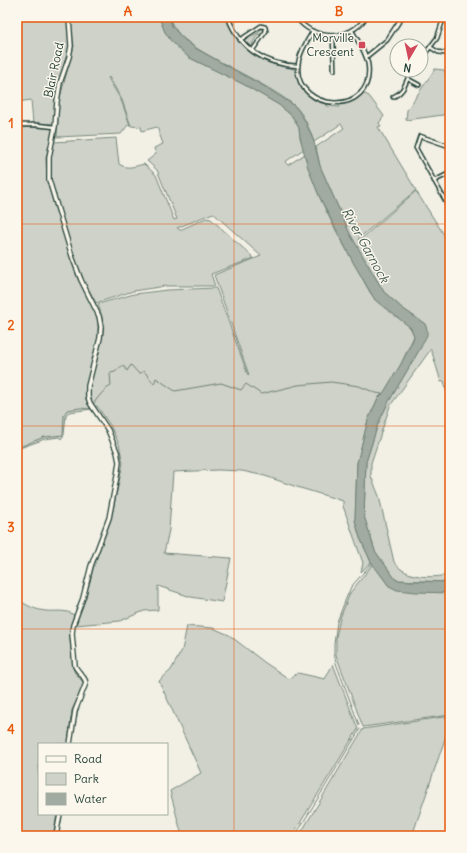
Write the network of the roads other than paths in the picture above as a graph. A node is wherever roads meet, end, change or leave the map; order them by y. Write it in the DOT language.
graph roads {
  1 [pos="69,17"];
  2 [pos="228,17"];
  3 [pos="296,17"];
  4 [pos="366,17"];
  5 [pos="402,17"];
  6 [pos="444,18"];
  7 [pos="450,20"];
  8 [pos="313,31"];
  9 [pos="352,31"];
  10 [pos="333,36"];
  11 [pos="240,40"];
  12 [pos="430,47"];
  13 [pos="252,51"];
  14 [pos="450,54"];
  15 [pos="366,57"];
  16 [pos="298,66"];
  17 [pos="334,70"];
  18 [pos="408,79"];
  19 [pos="419,85"];
  20 [pos="393,97"];
  21 [pos="17,125"];
  22 [pos="56,127"];
  23 [pos="450,145"];
  24 [pos="450,173"];
  25 [pos="434,181"];
  26 [pos="449,204"];
  27 [pos="450,209"];
  28 [pos="70,743"];
  29 [pos="60,815"];
  30 [pos="56,836"];
  1 -- 22 [label="street, Blair Road"];
  2 -- 11 [label="street"];
  3 -- 8 [label="street"];
  4 -- 9 [label="street"];
  5 -- 15 [label="street"];
  6 -- 7 [label="street"];
  6 -- 12 [label="street"];
  8 -- 10 [label="street"];
  8 -- 16 [label="street"];
  9 -- 10 [label="street"];
  9 -- 15 [label="street"];
  10 -- 17 [label="street"];
  11 -- 13 [label="street"];
  11 -- 13 [label="street"];
  12 -- 14 [label="street"];
  13 -- 16 [label="street"];
  15 -- 16 [label="street"];
  18 -- 19 [label="street"];
  18 -- 20 [label="street"];
  21 -- 22 [label="street"];
  22 -- 28 [label="street, Blair Road"];
  23 -- 25 [label="street"];
  24 -- 25 [label="street"];
  25 -- 26 [label="street"];
  26 -- 27 [label="street"];
  29 -- 30 [label="street"];
}
